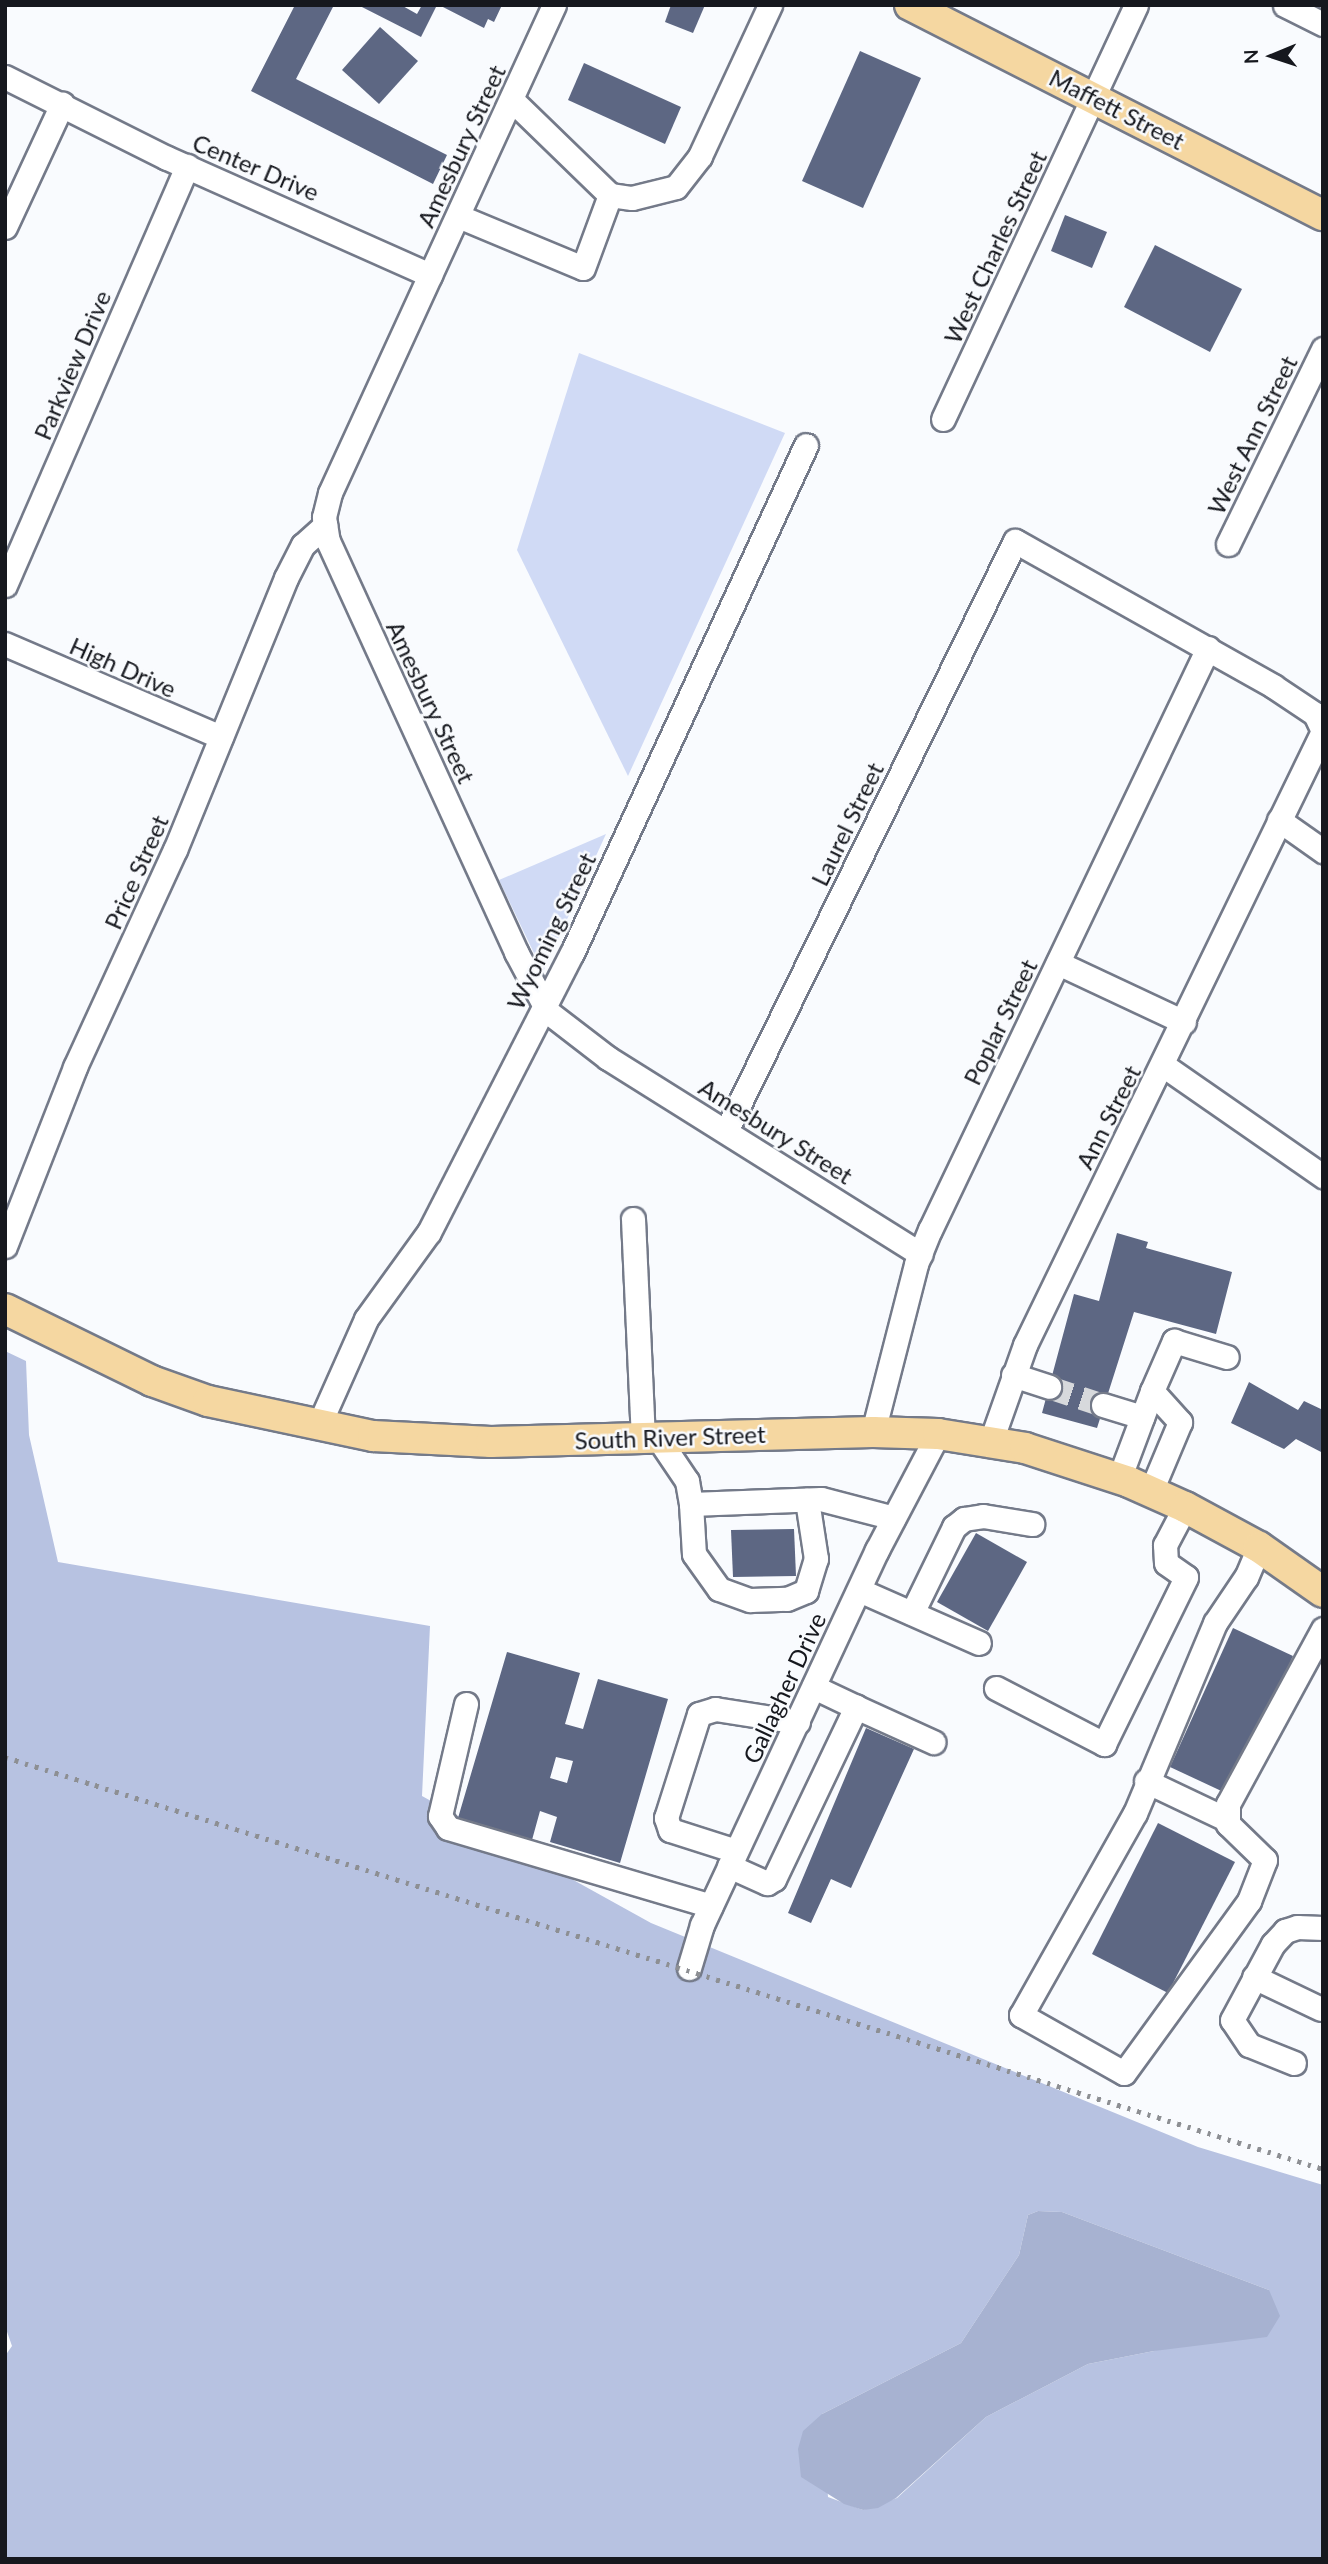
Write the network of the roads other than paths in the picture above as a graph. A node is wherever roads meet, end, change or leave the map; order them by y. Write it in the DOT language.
graph roads {
  1 [pos="554,5"];
  2 [pos="770,5"];
  3 [pos="1136,5"];
  4 [pos="1285,5"];
  5 [pos="929,9"];
  6 [pos="1323,24"];
  7 [pos="5,77"];
  8 [pos="1093,96"];
  9 [pos="512,100"];
  10 [pos="62,104"];
  11 [pos="187,166"];
  12 [pos="610,195"];
  13 [pos="1323,215"];
  14 [pos="458,216"];
  15 [pos="5,227"];
  16 [pos="430,275"];
  17 [pos="1323,349"];
  18 [pos="943,419"];
  19 [pos="806,445"];
  20 [pos="325,525"];
  21 [pos="1228,544"];
  22 [pos="5,585"];
  23 [pos="5,644"];
  24 [pos="1208,648"];
  25 [pos="1323,731"];
  26 [pos="221,737"];
  27 [pos="1279,820"];
  28 [pos="1323,851"];
  29 [pos="1058,963"];
  30 [pos="543,1006"];
  31 [pos="1184,1022"];
  32 [pos="1163,1065"];
  33 [pos="726,1131"];
  34 [pos="1323,1176"];
  35 [pos="633,1219"];
  36 [pos="5,1246"];
  37 [pos="920,1254"];
  38 [pos="5,1309"];
  39 [pos="1227,1357"];
  40 [pos="1013,1375"];
  41 [pos="1049,1387"];
  42 [pos="1152,1391"];
  43 [pos="1104,1405"];
  44 [pos="1142,1417"];
  45 [pos="318,1427"];
  46 [pos="873,1432"];
  47 [pos="938,1434"];
  48 [pos="650,1438"];
  49 [pos="992,1441"];
  50 [pos="1119,1479"];
  51 [pos="1151,1492"];
  52 [pos="807,1500"];
  53 [pos="691,1504"];
  54 [pos="1185,1507"];
  55 [pos="894,1518"];
  56 [pos="1032,1524"];
  57 [pos="1259,1547"];
  58 [pos="859,1590"];
  59 [pos="1323,1592"];
  60 [pos="912,1613"];
  61 [pos="1323,1629"];
  62 [pos="979,1643"];
  63 [pos="814,1687"];
  64 [pos="996,1688"];
  65 [pos="467,1704"];
  66 [pos="856,1707"];
  67 [pos="798,1722"];
  68 [pos="933,1742"];
  69 [pos="1146,1781"];
  70 [pos="1226,1811"];
  71 [pos="733,1859"];
  72 [pos="710,1906"];
  73 [pos="1323,1928"];
  74 [pos="689,1968"];
  75 [pos="1254,1977"];
  76 [pos="1321,2009"];
  77 [pos="1294,2063"];
  1 -- 9 [label="street, Amesbury Street"];
  2 -- 12 [label="street"];
  3 -- 8 [label="street, West Charles Street"];
  4 -- 6 [label="street"];
  5 -- 8 [label="main road, Maffett Street"];
  7 -- 10 [label="street, Center Drive"];
  8 -- 13 [label="main road, Maffett Street"];
  8 -- 18 [label="street, West Charles Street"];
  9 -- 12 [label="street"];
  9 -- 14 [label="street, Amesbury Street"];
  10 -- 11 [label="street, Center Drive"];
  10 -- 15 [label="street"];
  11 -- 16 [label="street, Center Drive"];
  11 -- 22 [label="street, Parkview Drive"];
  12 -- 14 [label="street"];
  14 -- 16 [label="street, Amesbury Street"];
  16 -- 20 [label="street, Amesbury Street"];
  17 -- 21 [label="street, West Ann Street"];
  19 -- 30 [label="street, Wyoming Street"];
  20 -- 26 [label="street, Price Street"];
  20 -- 30 [label="street, Amesbury Street"];
  23 -- 26 [label="street, High Drive"];
  24 -- 25 [label="street"];
  24 -- 29 [label="street, Poplar Street"];
  24 -- 33 [label="street, Laurel Street"];
  25 -- 27 [label="street, Ann Street"];
  26 -- 36 [label="street, Price Street"];
  27 -- 28 [label="street"];
  27 -- 31 [label="street, Ann Street"];
  29 -- 31 [label="street"];
  29 -- 37 [label="street, Poplar Street"];
  30 -- 33 [label="street, Amesbury Street"];
  30 -- 45 [label="street, Wyoming Street"];
  31 -- 32 [label="street, Ann Street"];
  32 -- 34 [label="street"];
  32 -- 40 [label="street, Ann Street"];
  33 -- 37 [label="street, Amesbury Street"];
  35 -- 48 [label="street"];
  37 -- 46 [label="street, Poplar Street"];
  38 -- 45 [label="main road, South River Street"];
  39 -- 42 [label="street"];
  40 -- 41 [label="street"];
  40 -- 49 [label="street, Ann Street"];
  42 -- 44 [label="street"];
  42 -- 51 [label="street"];
  43 -- 44 [label="street"];
  44 -- 50 [label="street"];
  45 -- 48 [label="main road, South River Street"];
  46 -- 47 [label="main road, South River Street"];
  46 -- 48 [label="main road, South River Street"];
  47 -- 49 [label="main road, South River Street"];
  47 -- 55 [label="street, Gallagher Drive"];
  48 -- 53 [label="street"];
  49 -- 50 [label="main road, South River Street"];
  50 -- 51 [label="main road, South River Street"];
  51 -- 54 [label="main road, South River Street"];
  52 -- 53 [label="street"];
  52 -- 53 [label="street"];
  52 -- 55 [label="street"];
  54 -- 57 [label="main road, South River Street"];
  54 -- 64 [label="street"];
  55 -- 58 [label="street, Gallagher Drive"];
  56 -- 60 [label="street"];
  57 -- 59 [label="main road, South River Street"];
  57 -- 69 [label="street"];
  58 -- 60 [label="street"];
  58 -- 63 [label="street, Gallagher Drive"];
  60 -- 62 [label="street"];
  61 -- 70 [label="street"];
  63 -- 66 [label="street"];
  63 -- 67 [label="street, Gallagher Drive"];
  65 -- 72 [label="street"];
  66 -- 68 [label="street"];
  66 -- 71 [label="street"];
  67 -- 71 [label="street, Gallagher Drive"];
  67 -- 71 [label="street"];
  69 -- 70 [label="street"];
  69 -- 70 [label="street"];
  71 -- 72 [label="street, Gallagher Drive"];
  72 -- 74 [label="street, Gallagher Drive"];
  73 -- 75 [label="street"];
  75 -- 76 [label="street"];
  75 -- 77 [label="street"];
}
